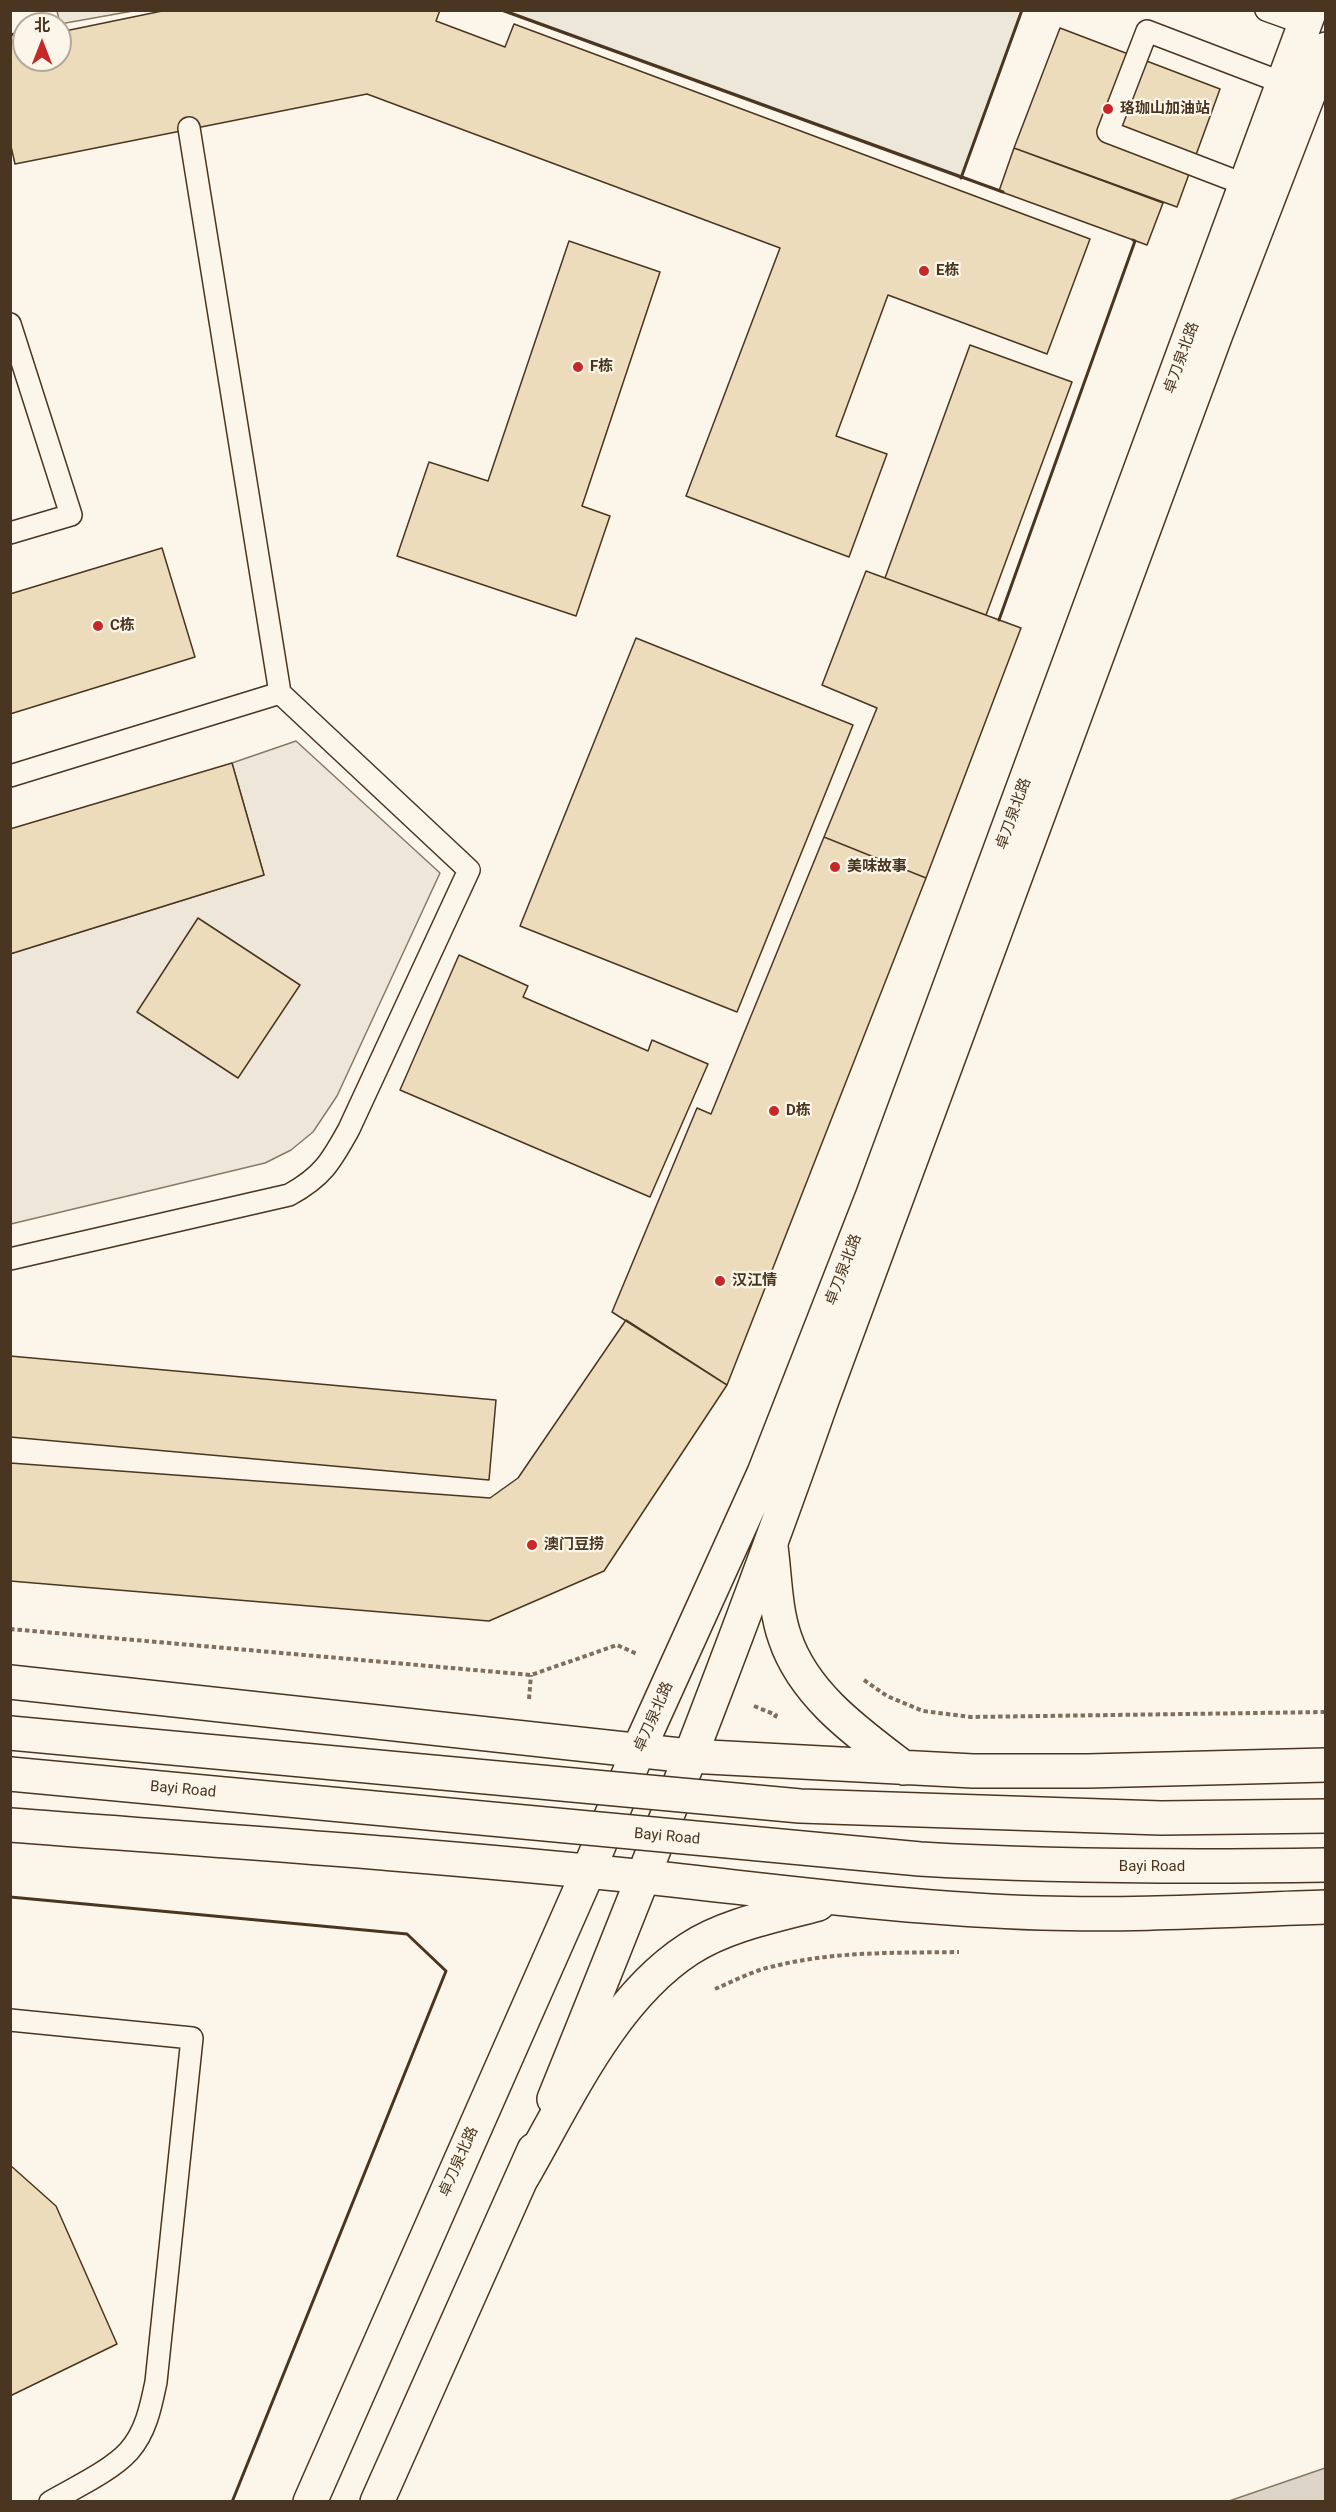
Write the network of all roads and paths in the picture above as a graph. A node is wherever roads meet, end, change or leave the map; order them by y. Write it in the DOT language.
graph roads {
  1 [pos="1266,10"];
  2 [pos="1307,17"];
  3 [pos="1326,49"];
  4 [pos="1283,83"];
  5 [pos="189,128"];
  6 [pos="1246,185"];
  7 [pos="10,324"];
  8 [pos="10,533"];
  9 [pos="280,693"];
  10 [pos="10,776"];
  11 [pos="10,1259"];
  12 [pos="771,1546"];
  13 [pos="10,1629"];
  14 [pos="617,1646"];
  15 [pos="858,1676"];
  16 [pos="10,1682"];
  17 [pos="1326,1712"];
  18 [pos="10,1733"];
  19 [pos="638,1751"];
  20 [pos="689,1756"];
  21 [pos="1326,1765"];
  22 [pos="904,1768"];
  23 [pos="10,1774"];
  24 [pos="1326,1816"];
  25 [pos="10,1825"];
  26 [pos="1326,1865"];
  27 [pos="588,1872"];
  28 [pos="645,1877"];
  29 [pos="833,1899"];
  30 [pos="1326,1907"];
  31 [pos="960,1952"];
  32 [pos="715,1989"];
  33 [pos="10,2020"];
  34 [pos="523,2176"];
  35 [pos="50,2502"];
  36 [pos="310,2502"];
  37 [pos="377,2502"];
  1 -- 2 [label="lane"];
  2 -- 4 [label="main road, 卓刀泉北路"];
  3 -- 12 [label="main road, 卓刀泉北路"];
  4 -- 6 [label="main road, 卓刀泉北路"];
  4 -- 6 [label="lane"];
  5 -- 9 [label="lane"];
  6 -- 19 [label="main road, 卓刀泉北路"];
  7 -- 8 [label="lane"];
  9 -- 10 [label="lane"];
  9 -- 11 [label="lane"];
  12 -- 20 [label="main road, 卓刀泉北路"];
  12 -- 22 [label="main road"];
  13 -- 14 [label="path"];
  15 -- 17 [label="path"];
  16 -- 19 [label="main road"];
  18 -- 24 [label="main road, bridge"];
  19 -- 20 [label="main road"];
  19 -- 27 [label="main road, 卓刀泉北路"];
  20 -- 22 [label="main road"];
  20 -- 28 [label="main road, 卓刀泉北路"];
  21 -- 22 [label="main road"];
  23 -- 26 [label="main road, Bayi Road, bridge"];
  25 -- 27 [label="main road"];
  27 -- 28 [label="main road"];
  27 -- 36 [label="main road, 卓刀泉北路"];
  28 -- 29 [label="main road"];
  28 -- 34 [label="main road, 卓刀泉北路"];
  29 -- 30 [label="main road"];
  29 -- 34 [label="main road"];
  31 -- 32 [label="path"];
  33 -- 35 [label="lane"];
  34 -- 37 [label="main road, 卓刀泉北路"];
}
